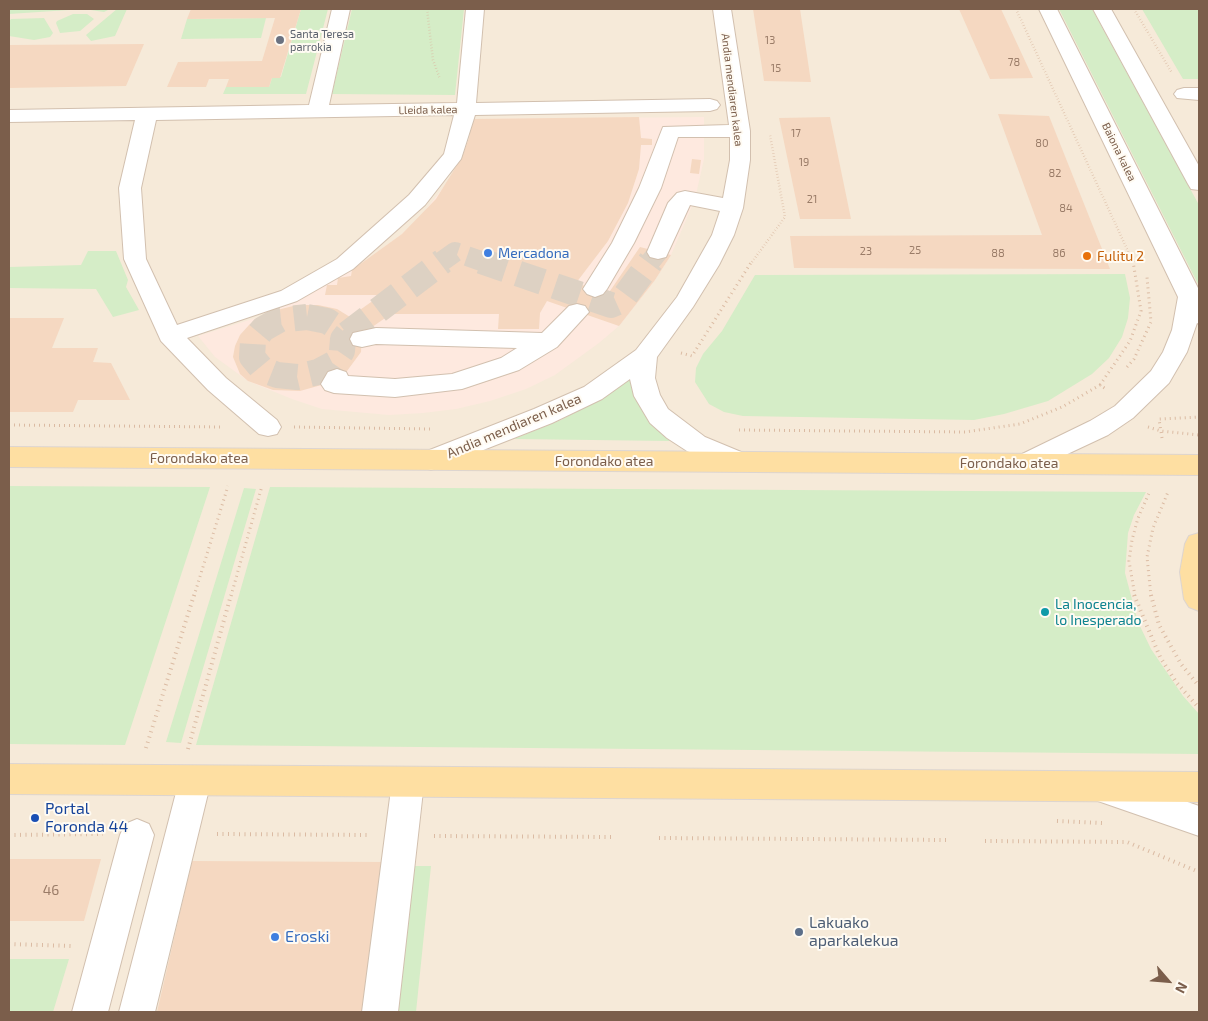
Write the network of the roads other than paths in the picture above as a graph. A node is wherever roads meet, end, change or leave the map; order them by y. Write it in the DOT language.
graph roads {
  1 [pos="341,9"];
  2 [pos="475,9"];
  3 [pos="722,9"];
  4 [pos="1048,9"];
  5 [pos="1102,9"];
  6 [pos="710,105"];
  7 [pos="466,109"];
  8 [pos="318,111"];
  9 [pos="147,113"];
  10 [pos="9,116"];
  11 [pos="740,131"];
  12 [pos="1199,184"];
  13 [pos="732,208"];
  14 [pos="658,252"];
  15 [pos="595,290"];
  16 [pos="1195,305"];
  17 [pos="577,312"];
  18 [pos="170,335"];
  19 [pos="362,339"];
  20 [pos="548,342"];
  21 [pos="645,356"];
  22 [pos="337,378"];
  23 [pos="268,427"];
  24 [pos="9,457"];
  25 [pos="430,460"];
  26 [pos="736,461"];
  27 [pos="1027,463"];
  28 [pos="1199,465"];
  29 [pos="1199,544"];
  30 [pos="1199,600"];
  31 [pos="9,779"];
  32 [pos="187,781"];
  33 [pos="408,782"];
  34 [pos="1099,786"];
  35 [pos="1199,787"];
  36 [pos="1199,821"];
  37 [pos="137,835"];
  38 [pos="90,1012"];
  39 [pos="137,1012"];
  40 [pos="380,1012"];
  1 -- 8 [label="street"];
  2 -- 7 [label="street"];
  3 -- 11 [label="street, Andia mendiaren kalea"];
  4 -- 16 [label="street, Baiona kalea"];
  5 -- 12 [label="street"];
  6 -- 7 [label="street, Lleida kalea"];
  7 -- 8 [label="street, Lleida kalea"];
  7 -- 18 [label="street"];
  8 -- 9 [label="street, Lleida kalea"];
  9 -- 10 [label="street, Lleida kalea"];
  9 -- 18 [label="street"];
  11 -- 13 [label="street, Andia mendiaren kalea"];
  11 -- 15 [label="street"];
  13 -- 14 [label="street"];
  13 -- 21 [label="street, Andia mendiaren kalea"];
  16 -- 27 [label="street, Baiona kalea"];
  17 -- 20 [label="street"];
  18 -- 23 [label="street"];
  19 -- 20 [label="street"];
  20 -- 22 [label="street"];
  21 -- 25 [label="street, Andia mendiaren kalea"];
  21 -- 26 [label="street"];
  24 -- 25 [label="main road, Forondako atea"];
  25 -- 26 [label="main road, Forondako atea"];
  26 -- 27 [label="main road, Forondako atea"];
  27 -- 28 [label="main road, Forondako atea"];
  29 -- 30 [label="main road"];
  31 -- 32 [label="main road"];
  32 -- 33 [label="main road"];
  32 -- 39 [label="street"];
  33 -- 34 [label="main road"];
  33 -- 40 [label="street"];
  34 -- 35 [label="main road"];
  34 -- 36 [label="street"];
  37 -- 38 [label="street"];
}
